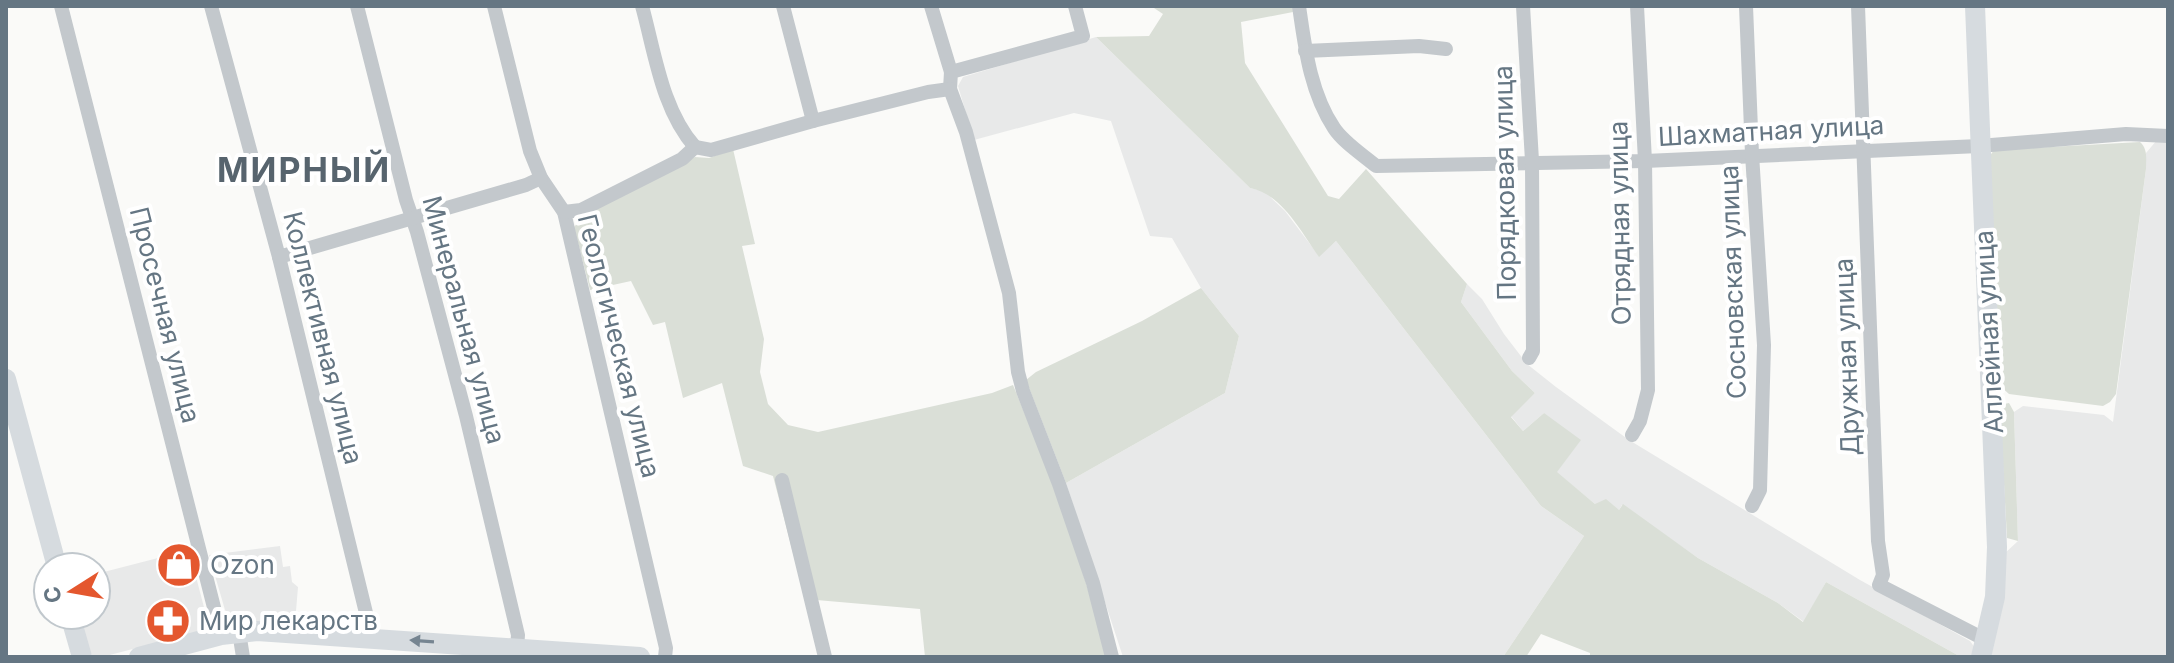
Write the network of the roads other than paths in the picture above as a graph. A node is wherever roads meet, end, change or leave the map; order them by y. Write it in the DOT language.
graph roads {
  1 [pos="61,6"];
  2 [pos="211,6"];
  3 [pos="357,6"];
  4 [pos="494,6"];
  5 [pos="642,6"];
  6 [pos="783,6"];
  7 [pos="931,6"];
  8 [pos="1075,6"];
  9 [pos="1299,6"];
  10 [pos="1523,6"];
  11 [pos="1637,6"];
  12 [pos="1746,6"];
  13 [pos="1858,6"];
  14 [pos="1975,6"];
  15 [pos="1446,49"];
  16 [pos="1305,51"];
  17 [pos="951,72"];
  18 [pos="950,89"];
  19 [pos="813,121"];
  20 [pos="2168,136"];
  21 [pos="1979,146"];
  22 [pos="695,147"];
  23 [pos="1863,150"];
  24 [pos="1752,154"];
  25 [pos="1532,161"];
  26 [pos="1645,161"];
  27 [pos="541,178"];
  28 [pos="564,212"];
  29 [pos="412,220"];
  30 [pos="279,257"];
  31 [pos="1529,358"];
  32 [pos="6,379"];
  33 [pos="1632,435"];
  34 [pos="782,480"];
  35 [pos="1752,506"];
  36 [pos="53,551"];
  37 [pos="75,631"];
  38 [pos="230,634"];
  39 [pos="364,636"];
  40 [pos="517,648"];
  41 [pos="1984,649"];
  42 [pos="82,657"];
  43 [pos="139,657"];
  44 [pos="243,657"];
  45 [pos="640,657"];
  46 [pos="665,657"];
  47 [pos="825,657"];
  48 [pos="1112,657"];
  1 -- 38 [label="street, Просечная улица"];
  2 -- 30 [label="street, Коллективная улица"];
  3 -- 29 [label="street, Минеральная улица"];
  4 -- 27 [label="street, Геологическая улица"];
  5 -- 22 [label="street"];
  6 -- 19 [label="street"];
  7 -- 17 [label="street"];
  8 -- 17 [label="street"];
  9 -- 16 [label="street"];
  10 -- 25 [label="street, Порядковая улица"];
  11 -- 26 [label="street, Отрядная улица"];
  12 -- 24 [label="street, Сосновская улица"];
  13 -- 23 [label="street, Дружная улица"];
  14 -- 21 [label="street, Аллейная улица"];
  15 -- 16 [label="street"];
  16 -- 25 [label="street, Шахматная улица"];
  17 -- 18 [label="street"];
  18 -- 19 [label="street"];
  18 -- 48 [label="street"];
  19 -- 22 [label="street"];
  20 -- 21 [label="street, Шахматная улица"];
  21 -- 23 [label="street, Шахматная улица"];
  21 -- 41 [label="street, Аллейная улица"];
  22 -- 28 [label="street"];
  23 -- 24 [label="street, Шахматная улица"];
  23 -- 41 [label="street, Дружная улица"];
  24 -- 26 [label="street, Шахматная улица"];
  24 -- 35 [label="street, Сосновская улица"];
  25 -- 26 [label="street, Шахматная улица"];
  25 -- 31 [label="street, Порядковая улица"];
  26 -- 33 [label="street, Отрядная улица"];
  27 -- 28 [label="street, Геологическая улица"];
  27 -- 29 [label="street"];
  28 -- 46 [label="street, Геологическая улица"];
  29 -- 30 [label="street"];
  29 -- 40 [label="street, Минеральная улица"];
  30 -- 39 [label="street, Коллективная улица"];
  32 -- 36 [label="street"];
  34 -- 47 [label="street"];
  37 -- 42 [label="street"];
  38 -- 39 [label="street"];
  38 -- 43 [label="street"];
  38 -- 44 [label="street, Просечная улица"];
  40 -- 39 [label="street, one-way"];
  40 -- 45 [label="street"];
}
